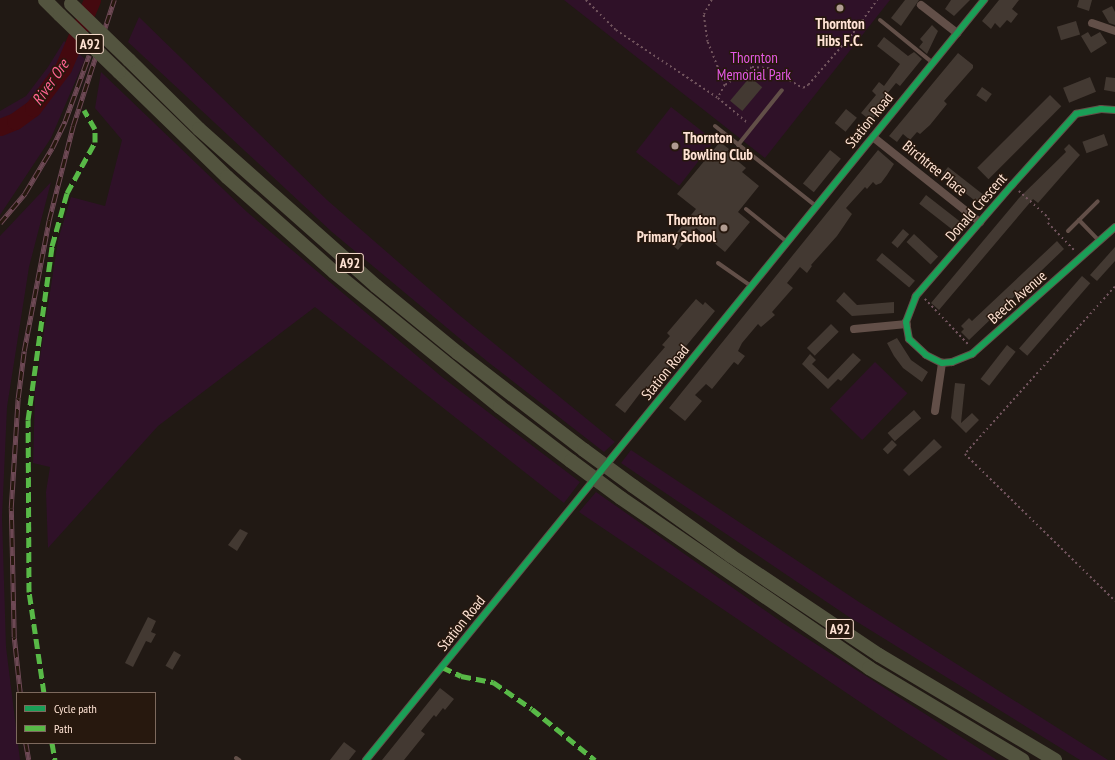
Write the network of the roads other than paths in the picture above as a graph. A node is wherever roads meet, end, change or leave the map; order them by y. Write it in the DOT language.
graph roads {
  1 [pos="45,0"];
  2 [pos="984,0"];
  3 [pos="69,2"];
  4 [pos="921,5"];
  5 [pos="880,20"];
  6 [pos="1092,23"];
  7 [pos="1115,31"];
  8 [pos="957,34"];
  9 [pos="933,63"];
  10 [pos="782,90"];
  11 [pos="1115,110"];
  12 [pos="715,126"];
  13 [pos="873,137"];
  14 [pos="738,145"];
  15 [pos="1098,201"];
  16 [pos="817,206"];
  17 [pos="746,209"];
  18 [pos="1079,220"];
  19 [pos="980,222"];
  20 [pos="1115,227"];
  21 [pos="1068,231"];
  22 [pos="1100,241"];
  23 [pos="787,242"];
  24 [pos="718,263"];
  25 [pos="751,287"];
  26 [pos="907,324"];
  27 [pos="854,329"];
  28 [pos="942,363"];
  29 [pos="935,411"];
  30 [pos="366,760"];
  31 [pos="1023,760"];
  32 [pos="1055,760"];
  1 -- 31 [label="highway, A92, bridge"];
  2 -- 8 [label="street, Station Road"];
  3 -- 32 [label="highway, A92, bridge"];
  4 -- 8 [label="street"];
  5 -- 9 [label="lane"];
  6 -- 7 [label="street"];
  8 -- 9 [label="street, Station Road"];
  9 -- 13 [label="street, Station Road"];
  10 -- 14 [label="lane"];
  11 -- 19 [label="street, Donald Crescent"];
  12 -- 14 [label="lane"];
  13 -- 16 [label="street, Station Road"];
  13 -- 19 [label="street, Birchtree Place"];
  14 -- 16 [label="lane"];
  15 -- 18 [label="lane"];
  16 -- 23 [label="street, Station Road"];
  17 -- 23 [label="lane"];
  18 -- 21 [label="lane"];
  18 -- 22 [label="lane"];
  19 -- 26 [label="street, Donald Crescent"];
  20 -- 22 [label="street, Beech Avenue"];
  22 -- 28 [label="street, Beech Avenue"];
  23 -- 25 [label="street, Station Road"];
  24 -- 25 [label="lane"];
  25 -- 30 [label="street, Station Road"];
  26 -- 27 [label="street"];
  26 -- 28 [label="street"];
  28 -- 29 [label="street"];
}
